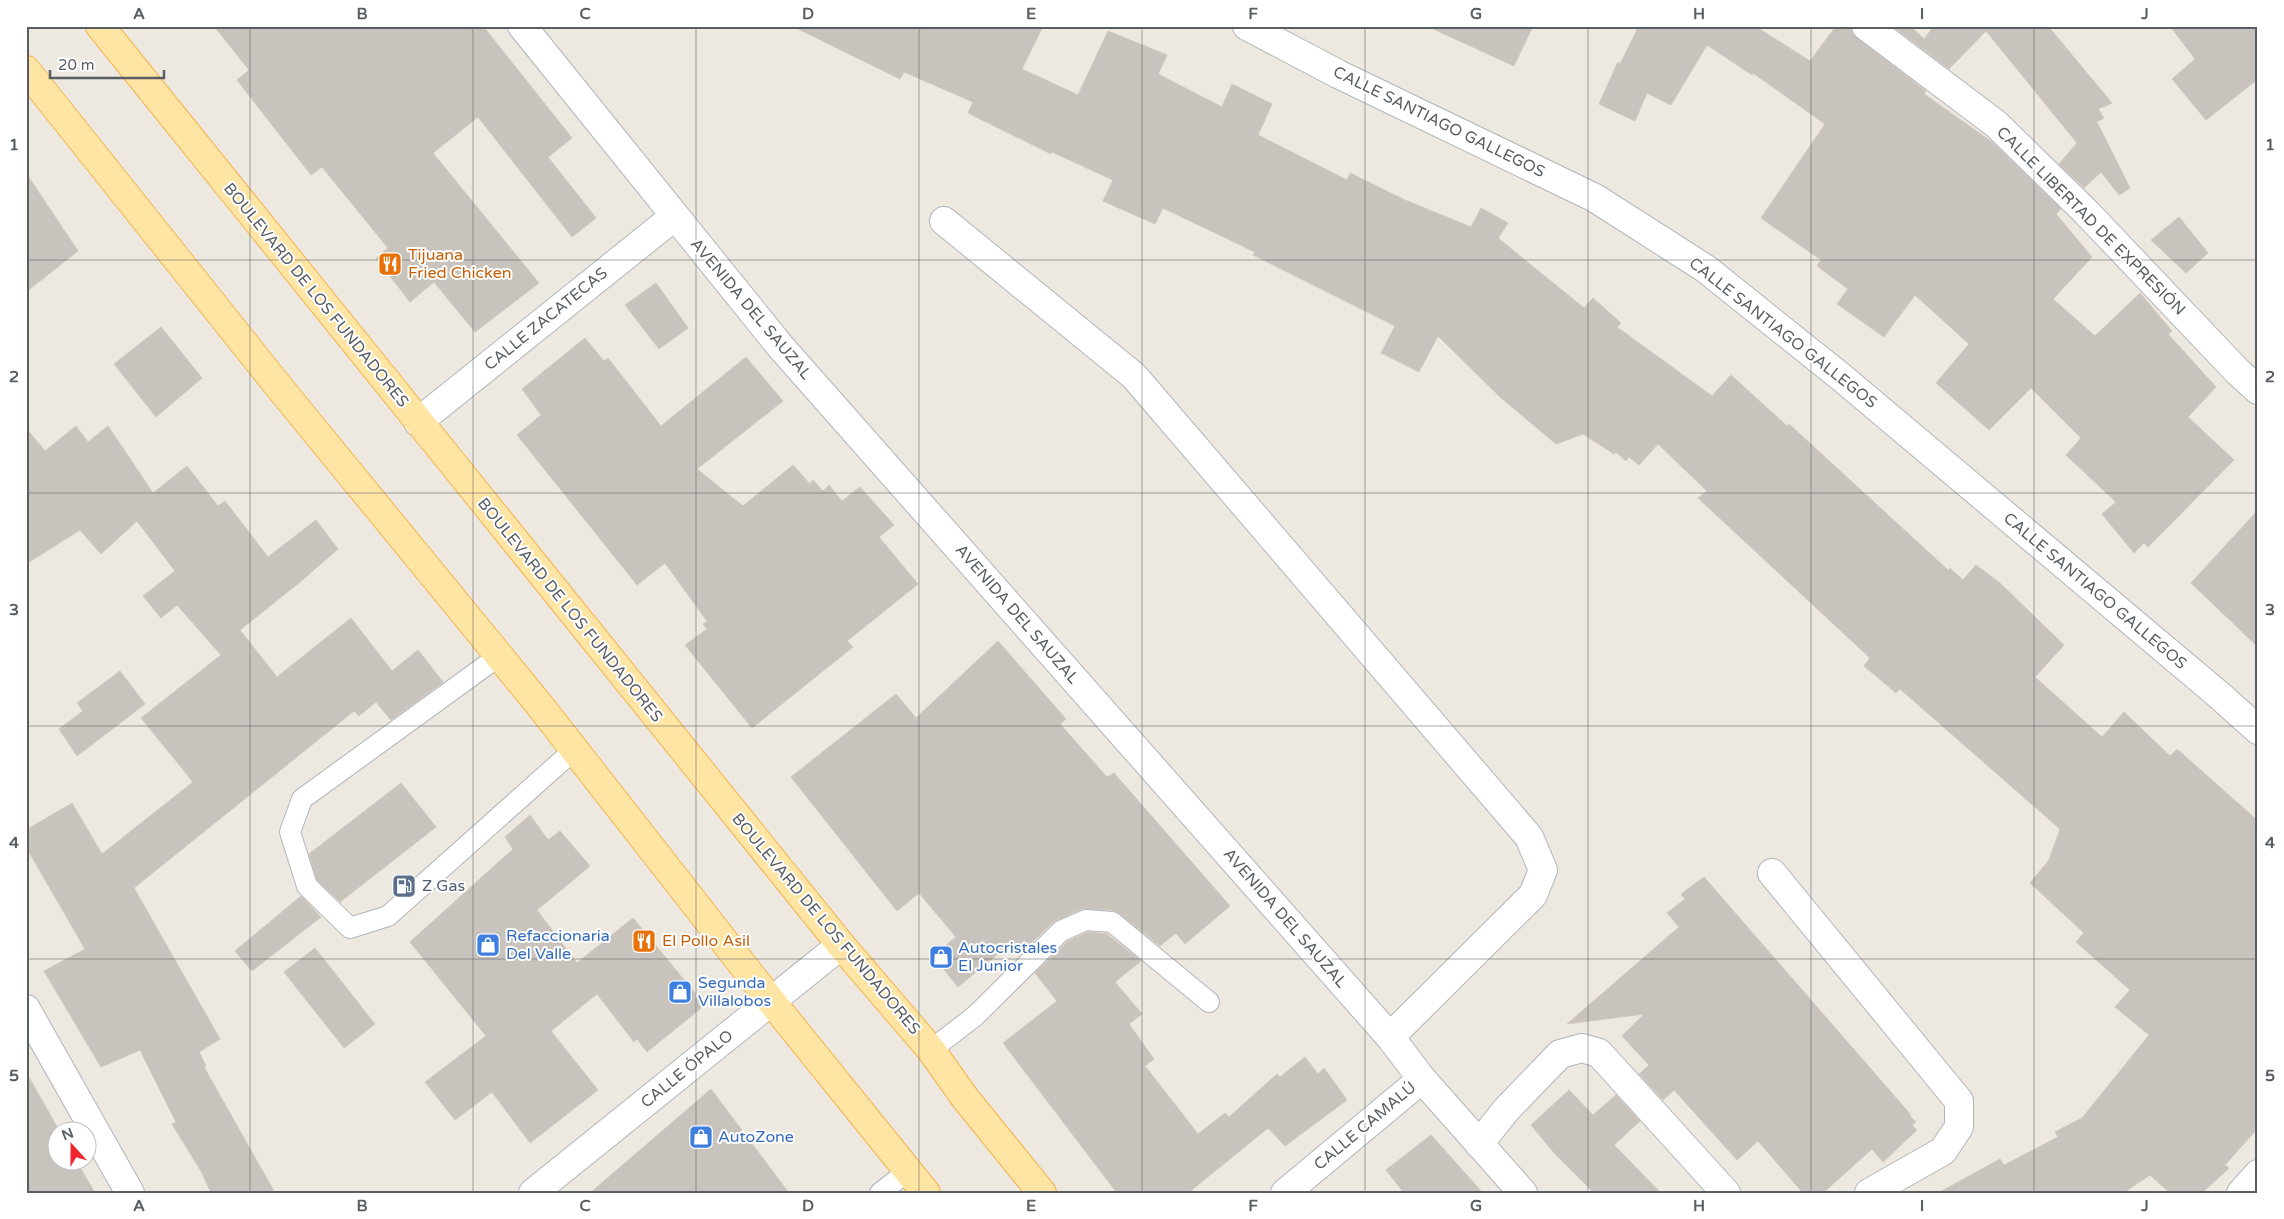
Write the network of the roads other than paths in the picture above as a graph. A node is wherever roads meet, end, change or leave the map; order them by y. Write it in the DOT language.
graph roads {
  1 [pos="100,26"];
  2 [pos="522,26"];
  3 [pos="1247,26"];
  4 [pos="1866,26"];
  5 [pos="26,70"];
  6 [pos="675,216"];
  7 [pos="944,221"];
  8 [pos="2258,390"];
  9 [pos="418,422"];
  10 [pos="499,656"];
  11 [pos="2258,730"];
  12 [pos="574,750"];
  13 [pos="1772,873"];
  14 [pos="841,945"];
  15 [pos="772,1002"];
  16 [pos="1209,1002"];
  17 [pos="26,1009"];
  18 [pos="1390,1037"];
  19 [pos="931,1050"];
  20 [pos="1422,1079"];
  21 [pos="1479,1144"];
  22 [pos="908,1171"];
  23 [pos="2258,1174"];
  24 [pos="130,1193"];
  25 [pos="533,1193"];
  26 [pos="880,1193"];
  27 [pos="926,1193"];
  28 [pos="1042,1193"];
  29 [pos="1285,1193"];
  30 [pos="1523,1193"];
  31 [pos="1726,1193"];
  32 [pos="1869,1193"];
  33 [pos="2241,1193"];
  1 -- 9 [label="main road, BOULEVARD DE LOS FUNDADORES"];
  2 -- 6 [label="street, AVENIDA DEL SAUZAL"];
  3 -- 11 [label="street, CALLE SANTIAGO GALLEGOS"];
  4 -- 8 [label="street, CALLE LIBERTAD DE EXPRESIÓN"];
  5 -- 10 [label="main road"];
  6 -- 9 [label="street, CALLE ZACATECAS"];
  6 -- 18 [label="street, AVENIDA DEL SAUZAL"];
  7 -- 18 [label="street"];
  9 -- 14 [label="main road, BOULEVARD DE LOS FUNDADORES"];
  10 -- 12 [label="main road"];
  10 -- 12 [label="lane"];
  12 -- 15 [label="main road"];
  13 -- 32 [label="street"];
  14 -- 15 [label="street, CALLE ÓPALO"];
  14 -- 19 [label="main road, BOULEVARD DE LOS FUNDADORES"];
  15 -- 22 [label="main road"];
  15 -- 25 [label="street, CALLE ÓPALO"];
  16 -- 19 [label="lane"];
  17 -- 24 [label="street"];
  18 -- 20 [label="street, AVENIDA DEL SAUZAL"];
  19 -- 28 [label="main road, BOULEVARD DE LOS FUNDADORES"];
  20 -- 21 [label="street, AVENIDA DEL SAUZAL"];
  20 -- 29 [label="street, CALLE CAMALÚ"];
  21 -- 30 [label="street, AVENIDA DEL SAUZAL"];
  21 -- 31 [label="street"];
  22 -- 26 [label="lane"];
  22 -- 27 [label="main road"];
  23 -- 33 [label="street"];
}
